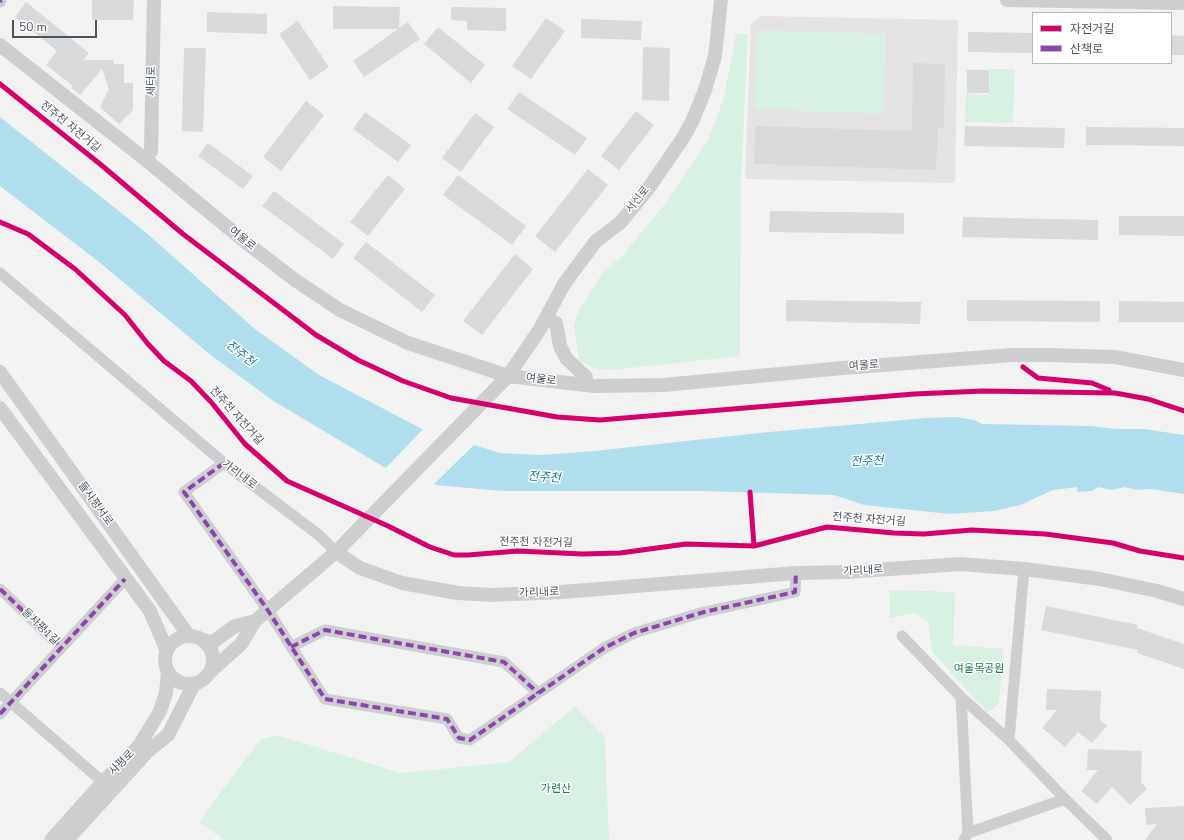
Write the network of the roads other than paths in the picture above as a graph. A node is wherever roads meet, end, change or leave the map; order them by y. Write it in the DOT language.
graph roads {
  1 [pos="154,0"];
  2 [pos="722,0"];
  3 [pos="1007,0"];
  4 [pos="1184,3"];
  5 [pos="0,45"];
  6 [pos="146,160"];
  7 [pos="3,279"];
  8 [pos="546,318"];
  9 [pos="1184,370"];
  10 [pos="0,372"];
  11 [pos="508,376"];
  12 [pos="586,385"];
  13 [pos="0,408"];
  14 [pos="224,464"];
  15 [pos="354,534"];
  16 [pos="336,552"];
  17 [pos="1024,569"];
  18 [pos="796,573"];
  19 [pos="125,579"];
  20 [pos="0,589"];
  21 [pos="139,597"];
  22 [pos="1184,599"];
  23 [pos="267,609"];
  24 [pos="255,621"];
  25 [pos="902,636"];
  26 [pos="196,638"];
  27 [pos="61,647"];
  28 [pos="291,647"];
  29 [pos="167,651"];
  30 [pos="211,671"];
  31 [pos="168,672"];
  32 [pos="194,684"];
  33 [pos="0,693"];
  34 [pos="538,693"];
  35 [pos="960,697"];
  36 [pos="11,702"];
  37 [pos="0,714"];
  38 [pos="1009,740"];
  39 [pos="103,782"];
  40 [pos="1065,799"];
  41 [pos="966,836"];
  42 [pos="51,840"];
  43 [pos="67,840"];
  44 [pos="1107,840"];
  1 -- 6 [label="street, 새터로"];
  2 -- 8 [label="street, 서신로"];
  3 -- 4 [label="street"];
  5 -- 6 [label="street, 여울로"];
  6 -- 11 [label="street, 여울로"];
  7 -- 14 [label="street, 가리내로"];
  8 -- 11 [label="street, 서신로"];
  8 -- 12 [label="street"];
  9 -- 12 [label="street, 여울로"];
  10 -- 26 [label="street, 들사평서로"];
  11 -- 12 [label="street, 여울로"];
  11 -- 15 [label="street, 서신로"];
  13 -- 19 [label="street, 들사평서로"];
  14 -- 16 [label="street, 가리내로"];
  14 -- 23 [label="street"];
  15 -- 16 [label="street, 사평로"];
  16 -- 18 [label="street, 가리내로"];
  16 -- 23 [label="street, 사평로"];
  17 -- 18 [label="street, 가리내로"];
  17 -- 22 [label="street, 가리내로"];
  17 -- 38 [label="street"];
  18 -- 34 [label="street"];
  19 -- 21 [label="street, 들사평서로"];
  19 -- 27 [label="street"];
  20 -- 27 [label="street, 들사평1길"];
  21 -- 29 [label="street, 사평로"];
  23 -- 24 [label="street, 사평로"];
  23 -- 28 [label="street"];
  24 -- 26 [label="street"];
  24 -- 30 [label="street, 사평로"];
  25 -- 35 [label="street"];
  26 -- 29 [label="street"];
  26 -- 30 [label="street"];
  27 -- 36 [label="street, 들사평1길"];
  28 -- 34 [label="street"];
  28 -- 34 [label="street"];
  29 -- 31 [label="street, 사평로"];
  30 -- 32 [label="street, 사평로"];
  31 -- 32 [label="street"];
  31 -- 39 [label="street, 사평로"];
  32 -- 43 [label="street, 사평로"];
  33 -- 36 [label="street"];
  35 -- 38 [label="street"];
  35 -- 41 [label="street"];
  36 -- 37 [label="street, 들사평1길"];
  36 -- 39 [label="street"];
  38 -- 40 [label="street"];
  39 -- 42 [label="street, 사평로"];
  40 -- 41 [label="street"];
  40 -- 44 [label="street"];
}
